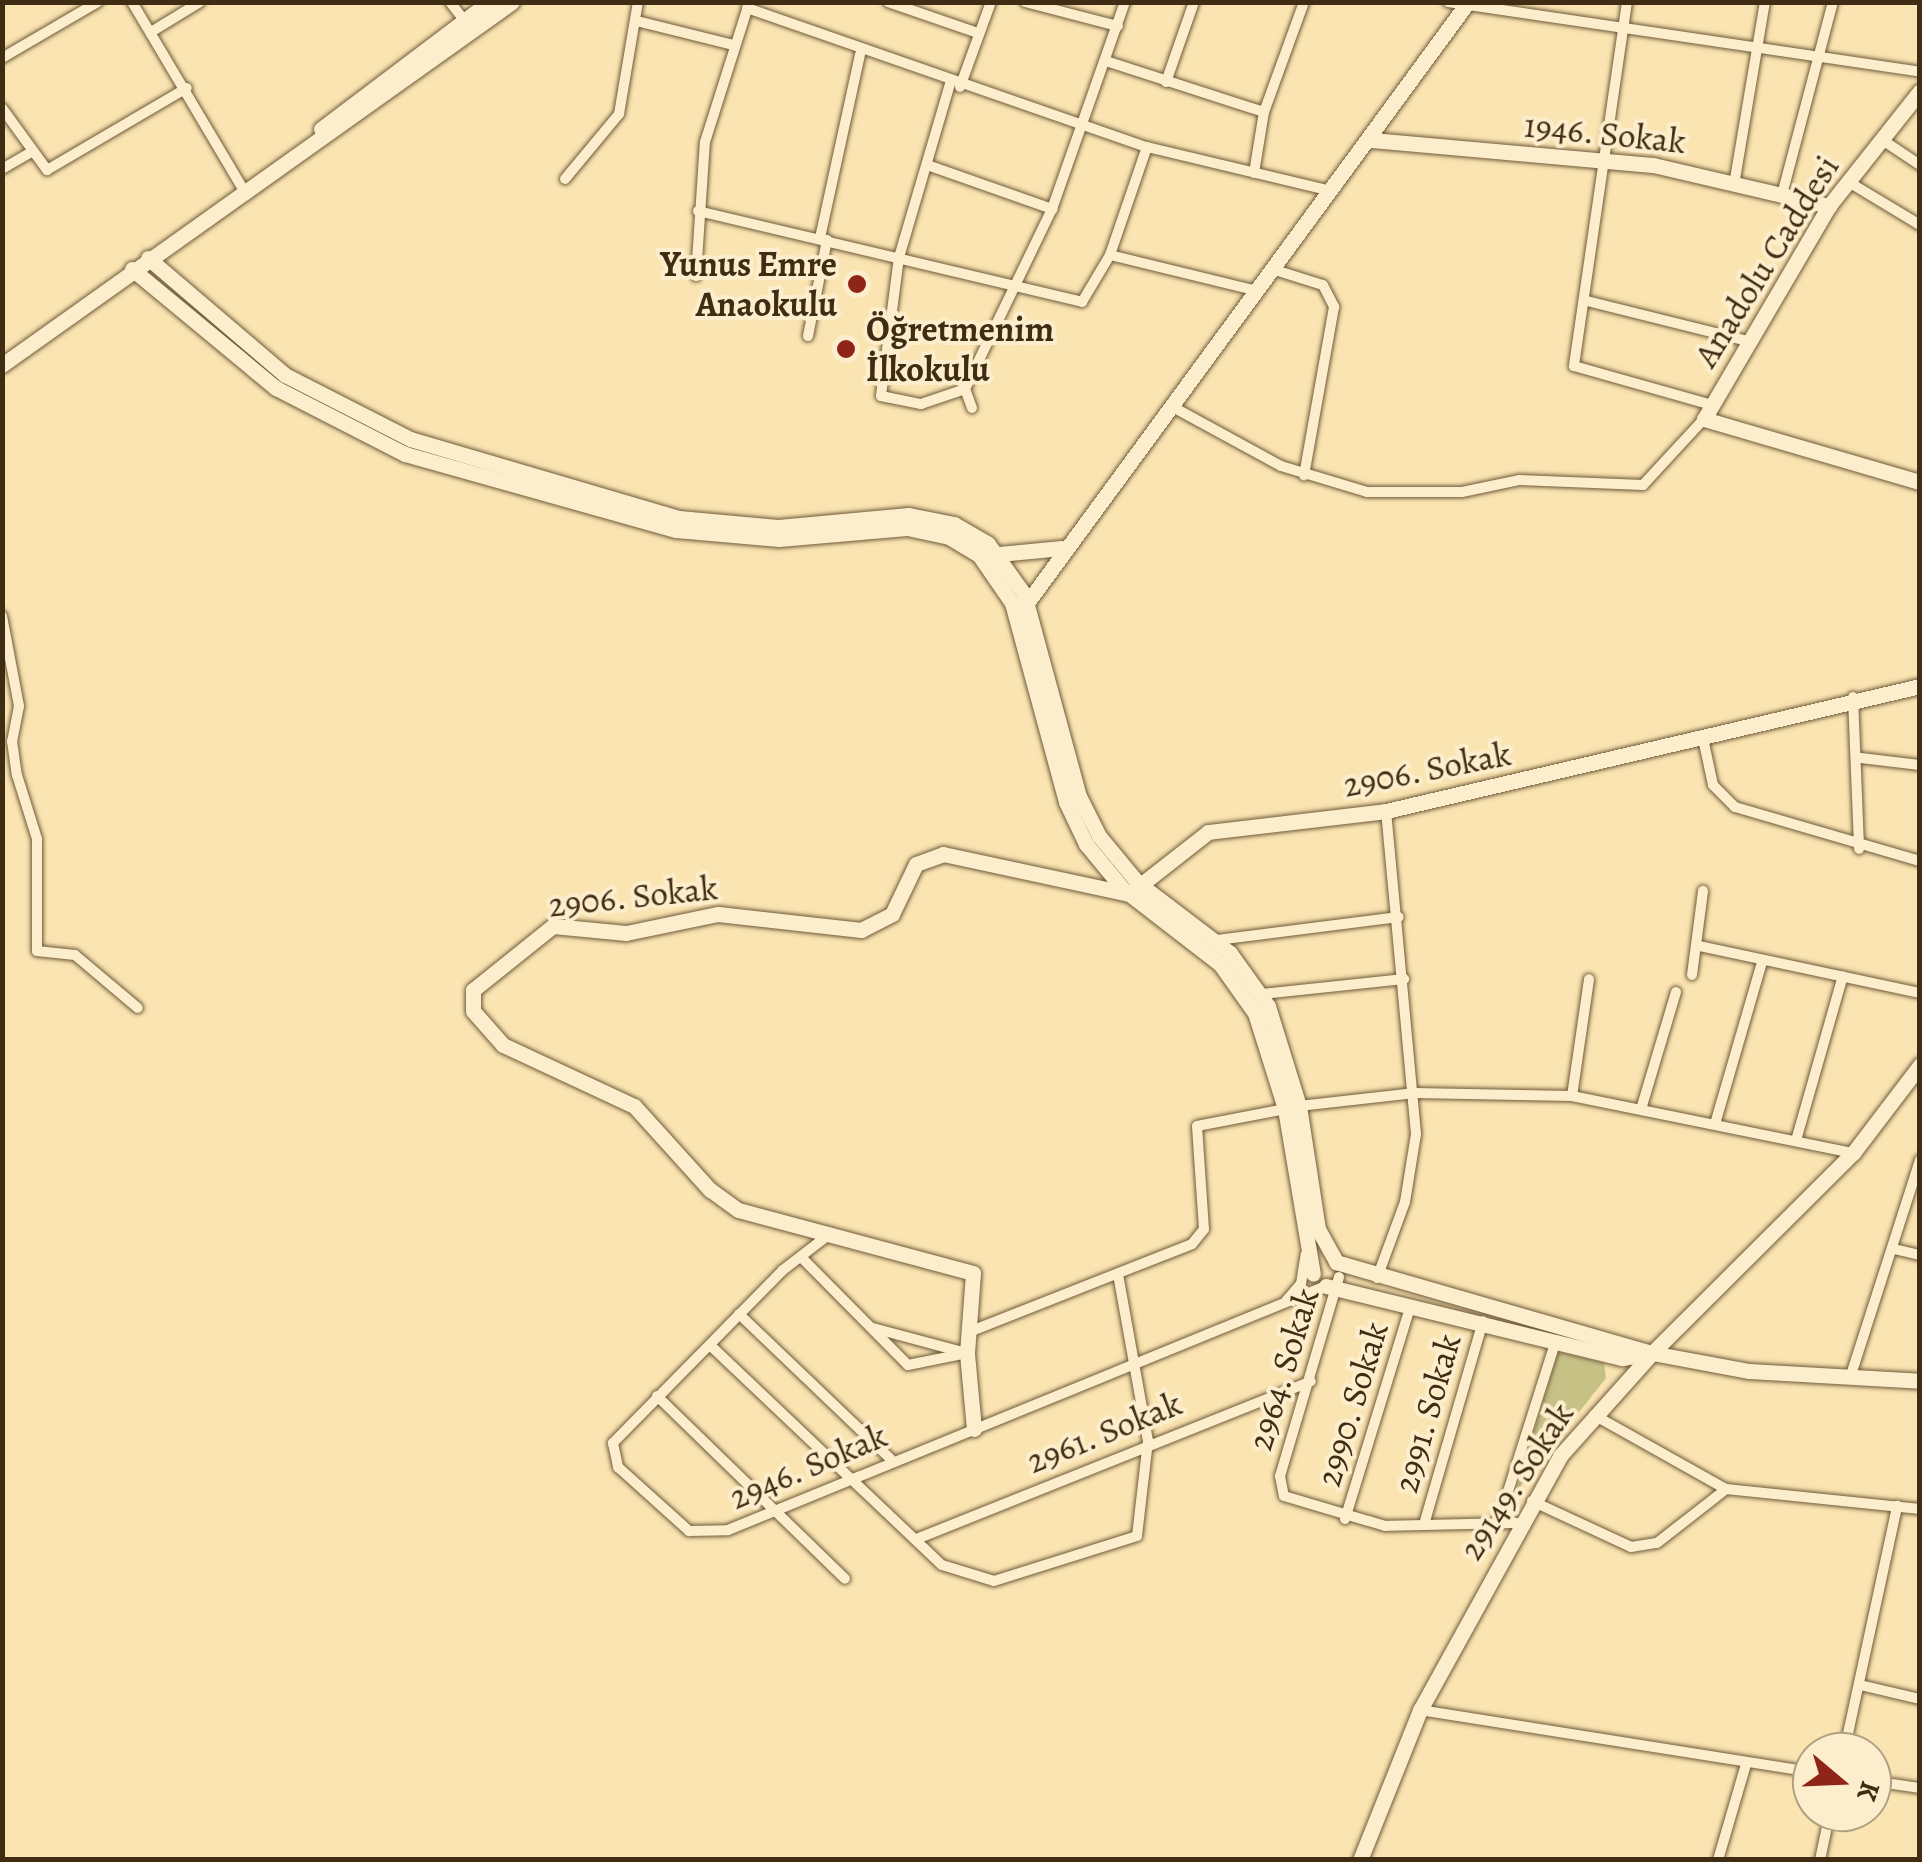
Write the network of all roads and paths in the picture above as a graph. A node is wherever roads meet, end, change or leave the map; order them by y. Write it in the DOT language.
graph roads {
  1 [pos="98,2"];
  2 [pos="132,2"];
  3 [pos="200,2"];
  4 [pos="450,2"];
  5 [pos="489,2"];
  6 [pos="512,2"];
  7 [pos="638,2"];
  8 [pos="888,2"];
  9 [pos="990,2"];
  10 [pos="1025,2"];
  11 [pos="1125,2"];
  12 [pos="1194,2"];
  13 [pos="1304,2"];
  14 [pos="1448,2"];
  15 [pos="1627,2"];
  16 [pos="1766,2"];
  17 [pos="1832,2"];
  18 [pos="1468,3"];
  19 [pos="748,6"];
  20 [pos="464,20"];
  21 [pos="637,20"];
  22 [pos="1118,26"];
  23 [pos="1621,26"];
  24 [pos="152,32"];
  25 [pos="978,34"];
  26 [pos="1761,43"];
  27 [pos="733,45"];
  28 [pos="860,54"];
  29 [pos="1820,54"];
  30 [pos="3,57"];
  31 [pos="1109,62"];
  32 [pos="1920,72"];
  33 [pos="1166,82"];
  34 [pos="955,86"];
  35 [pos="187,88"];
  36 [pos="1920,91"];
  37 [pos="3,109"];
  38 [pos="1264,112"];
  39 [pos="1085,127"];
  40 [pos="1881,139"];
  41 [pos="1372,140"];
  42 [pos="1147,147"];
  43 [pos="297,150"];
  44 [pos="30,153"];
  45 [pos="1601,158"];
  46 [pos="927,165"];
  47 [pos="1920,165"];
  48 [pos="2,169"];
  49 [pos="1254,172"];
  50 [pos="565,178"];
  51 [pos="1735,179"];
  52 [pos="1847,181"];
  53 [pos="243,189"];
  54 [pos="1784,191"];
  55 [pos="1334,192"];
  56 [pos="1829,206"];
  57 [pos="1052,208"];
  58 [pos="698,211"];
  59 [pos="1920,225"];
  60 [pos="824,239"];
  61 [pos="1110,255"];
  62 [pos="899,256"];
  63 [pos="148,258"];
  64 [pos="132,269"];
  65 [pos="1275,270"];
  66 [pos="696,276"];
  67 [pos="1011,282"];
  68 [pos="1259,291"];
  69 [pos="1586,301"];
  70 [pos="808,336"];
  71 [pos="1748,340"];
  72 [pos="2,365"];
  73 [pos="966,390"];
  74 [pos="1171,406"];
  75 [pos="972,408"];
  76 [pos="1708,412"];
  77 [pos="1304,475"];
  78 [pos="1920,482"];
  79 [pos="1062,548"];
  80 [pos="998,554"];
  81 [pos="1022,612"];
  82 [pos="2,616"];
  83 [pos="1920,686"];
  84 [pos="1853,697"];
  85 [pos="1704,742"];
  86 [pos="1861,758"];
  87 [pos="1920,765"];
  88 [pos="1386,811"];
  89 [pos="1859,849"];
  90 [pos="1920,861"];
  91 [pos="1136,891"];
  92 [pos="1702,891"];
  93 [pos="1398,917"];
  94 [pos="1216,940"];
  95 [pos="1699,946"];
  96 [pos="1762,962"];
  97 [pos="1692,975"];
  98 [pos="1843,976"];
  99 [pos="1589,978"];
  100 [pos="1404,979"];
  101 [pos="1676,992"];
  102 [pos="1262,994"];
  103 [pos="1920,994"];
  104 [pos="138,1008"];
  105 [pos="1920,1065"];
  106 [pos="1415,1093"];
  107 [pos="1572,1096"];
  108 [pos="1642,1106"];
  109 [pos="1292,1107"];
  110 [pos="1715,1124"];
  111 [pos="1797,1137"];
  112 [pos="1853,1153"];
  113 [pos="1920,1160"];
  114 [pos="832,1232"];
  115 [pos="1894,1248"];
  116 [pos="1920,1256"];
  117 [pos="801,1257"];
  118 [pos="1118,1275"];
  119 [pos="1334,1278"];
  120 [pos="1307,1279"];
  121 [pos="1377,1280"];
  122 [pos="1285,1302"];
  123 [pos="1412,1304"];
  124 [pos="740,1314"];
  125 [pos="1483,1320"];
  126 [pos="873,1328"];
  127 [pos="974,1330"];
  128 [pos="1556,1340"];
  129 [pos="711,1346"];
  130 [pos="1652,1353"];
  131 [pos="967,1354"];
  132 [pos="1134,1365"];
  133 [pos="1850,1378"];
  134 [pos="1311,1381"];
  135 [pos="1920,1381"];
  136 [pos="657,1396"];
  137 [pos="1594,1415"];
  138 [pos="974,1428"];
  139 [pos="1148,1441"];
  140 [pos="892,1460"];
  141 [pos="852,1476"];
  142 [pos="1726,1489"];
  143 [pos="1531,1500"];
  144 [pos="1898,1506"];
  145 [pos="776,1508"];
  146 [pos="1920,1509"];
  147 [pos="1345,1519"];
  148 [pos="1425,1521"];
  149 [pos="1518,1523"];
  150 [pos="1498,1524"];
  151 [pos="919,1538"];
  152 [pos="845,1579"];
  153 [pos="1860,1684"];
  154 [pos="1920,1699"];
  155 [pos="1420,1710"];
  156 [pos="1849,1732"];
  157 [pos="1746,1764"];
  158 [pos="1792,1770"];
  159 [pos="1892,1784"];
  160 [pos="1920,1788"];
  161 [pos="1826,1832"];
  162 [pos="1360,1860"];
  163 [pos="1718,1860"];
  164 [pos="1820,1860"];
  1 -- 30 [label="street"];
  2 -- 24 [label="street"];
  3 -- 24 [label="street"];
  4 -- 20 [label="street"];
  5 -- 20 [label="street"];
  6 -- 43 [label="street"];
  7 -- 21 [label="street"];
  8 -- 25 [label="street"];
  9 -- 25 [label="street"];
  10 -- 22 [label="street"];
  11 -- 22 [label="street"];
  12 -- 33 [label="street"];
  13 -- 38 [label="street"];
  14 -- 18 [label="street"];
  15 -- 23 [label="street"];
  16 -- 26 [label="street"];
  17 -- 29 [label="street"];
  18 -- 23 [label="street"];
  18 -- 41 [label="street"];
  19 -- 27 [label="street"];
  19 -- 28 [label="street"];
  20 -- 43 [label="street"];
  21 -- 27 [label="street"];
  21 -- 50 [label="street"];
  22 -- 31 [label="street"];
  23 -- 26 [label="street"];
  23 -- 45 [label="street"];
  24 -- 35 [label="street"];
  25 -- 34 [label="street"];
  26 -- 29 [label="street"];
  26 -- 51 [label="street"];
  27 -- 58 [label="street"];
  28 -- 34 [label="street"];
  28 -- 60 [label="street"];
  29 -- 32 [label="street"];
  29 -- 54 [label="street"];
  31 -- 33 [label="street"];
  31 -- 39 [label="street"];
  33 -- 38 [label="street"];
  34 -- 39 [label="street"];
  34 -- 46 [label="street"];
  35 -- 44 [label="street"];
  35 -- 53 [label="street"];
  36 -- 40 [label="street, Anadolu Caddesi"];
  37 -- 44 [label="street"];
  38 -- 49 [label="street"];
  39 -- 42 [label="street"];
  39 -- 57 [label="street"];
  40 -- 47 [label="street"];
  40 -- 52 [label="street, Anadolu Caddesi"];
  41 -- 45 [label="street, 1946. Sokak"];
  41 -- 55 [label="street"];
  42 -- 49 [label="street"];
  42 -- 61 [label="street"];
  43 -- 53 [label="street"];
  44 -- 48 [label="street"];
  45 -- 51 [label="street, 1946. Sokak"];
  45 -- 69 [label="street"];
  46 -- 57 [label="street"];
  46 -- 62 [label="street"];
  49 -- 55 [label="street"];
  51 -- 54 [label="street, 1946. Sokak"];
  52 -- 56 [label="street, Anadolu Caddesi"];
  52 -- 59 [label="street"];
  53 -- 63 [label="street"];
  54 -- 56 [label="street, 1946. Sokak"];
  55 -- 65 [label="street"];
  56 -- 71 [label="street, Anadolu Caddesi"];
  57 -- 67 [label="street"];
  58 -- 60 [label="street"];
  58 -- 66 [label="street"];
  60 -- 62 [label="street"];
  60 -- 70 [label="street"];
  61 -- 67 [label="street"];
  61 -- 68 [label="street"];
  62 -- 67 [label="street"];
  62 -- 73 [label="street"];
  63 -- 64 [label="street"];
  63 -- 80 [label="street"];
  64 -- 72 [label="street"];
  64 -- 81 [label="street"];
  65 -- 68 [label="street"];
  65 -- 77 [label="street"];
  67 -- 73 [label="street"];
  68 -- 74 [label="street"];
  69 -- 71 [label="street"];
  69 -- 76 [label="street"];
  71 -- 76 [label="street, Anadolu Caddesi"];
  73 -- 75 [label="street"];
  74 -- 77 [label="street"];
  74 -- 79 [label="street"];
  76 -- 77 [label="street"];
  76 -- 78 [label="street"];
  79 -- 80 [label="street"];
  79 -- 81 [label="street"];
  80 -- 81 [label="street"];
  81 -- 91 [label="street"];
  82 -- 104 [label="street"];
  83 -- 84 [label="street, 2906. Sokak"];
  84 -- 85 [label="street, 2906. Sokak"];
  84 -- 86 [label="street"];
  85 -- 88 [label="street, 2906. Sokak"];
  85 -- 89 [label="street"];
  86 -- 87 [label="street"];
  86 -- 89 [label="street"];
  88 -- 91 [label="street, 2906. Sokak"];
  88 -- 93 [label="street"];
  89 -- 90 [label="street"];
  91 -- 94 [label="street"];
  91 -- 109 [label="street"];
  91 -- 114 [label="street, 2906. Sokak"];
  92 -- 95 [label="street"];
  93 -- 94 [label="street"];
  93 -- 100 [label="street"];
  94 -- 102 [label="street"];
  95 -- 96 [label="street"];
  95 -- 97 [label="street"];
  96 -- 98 [label="street"];
  96 -- 110 [label="street"];
  98 -- 103 [label="street"];
  98 -- 111 [label="street"];
  99 -- 107 [label="street"];
  100 -- 102 [label="street"];
  100 -- 106 [label="street"];
  101 -- 108 [label="street"];
  102 -- 109 [label="street"];
  105 -- 112 [label="street, 29149. Sokak"];
  106 -- 107 [label="street"];
  106 -- 109 [label="street"];
  106 -- 121 [label="street"];
  107 -- 108 [label="street"];
  108 -- 110 [label="street"];
  109 -- 118 [label="street"];
  109 -- 119 [label="street"];
  109 -- 120 [label="street"];
  110 -- 111 [label="street"];
  111 -- 112 [label="street"];
  112 -- 130 [label="street, 29149. Sokak"];
  113 -- 115 [label="street"];
  114 -- 117 [label="street, 2946. Sokak"];
  114 -- 127 [label="street, 2906. Sokak"];
  115 -- 116 [label="street"];
  115 -- 133 [label="street"];
  117 -- 124 [label="street, 2946. Sokak"];
  117 -- 126 [label="street"];
  118 -- 127 [label="street"];
  118 -- 132 [label="street"];
  119 -- 120 [label="street"];
  119 -- 120 [label="street"];
  119 -- 121 [label="street"];
  119 -- 122 [label="street, 2946. Sokak"];
  119 -- 123 [label="street"];
  119 -- 134 [label="street, 2964. Sokak"];
  120 -- 122 [label="street"];
  121 -- 130 [label="street"];
  122 -- 132 [label="street, 2946. Sokak"];
  123 -- 125 [label="street"];
  123 -- 147 [label="street, 2990. Sokak"];
  124 -- 129 [label="street, 2946. Sokak"];
  124 -- 140 [label="street"];
  125 -- 128 [label="street"];
  125 -- 148 [label="street, 2991. Sokak"];
  126 -- 131 [label="street"];
  126 -- 131 [label="street"];
  127 -- 131 [label="street, 2906. Sokak"];
  128 -- 130 [label="street"];
  128 -- 150 [label="street"];
  129 -- 136 [label="street, 2946. Sokak"];
  129 -- 141 [label="street"];
  130 -- 133 [label="street"];
  130 -- 137 [label="street, 29149. Sokak"];
  131 -- 138 [label="street, 2906. Sokak"];
  132 -- 138 [label="street, 2946. Sokak"];
  132 -- 139 [label="street"];
  133 -- 135 [label="street"];
  134 -- 139 [label="street, 2961. Sokak"];
  134 -- 147 [label="street, 2964. Sokak"];
  136 -- 145 [label="street"];
  136 -- 145 [label="street, 2946. Sokak"];
  137 -- 142 [label="street"];
  137 -- 143 [label="street, 29149. Sokak"];
  138 -- 140 [label="street, 2946. Sokak"];
  139 -- 151 [label="street, 2961. Sokak"];
  139 -- 151 [label="street"];
  140 -- 141 [label="street, 2946. Sokak"];
  141 -- 145 [label="street, 2946. Sokak"];
  141 -- 151 [label="street"];
  142 -- 143 [label="street"];
  142 -- 144 [label="street"];
  143 -- 149 [label="street, 29149. Sokak"];
  144 -- 146 [label="street"];
  144 -- 153 [label="street"];
  145 -- 152 [label="street"];
  147 -- 148 [label="street, 2964. Sokak"];
  148 -- 150 [label="street, 2964. Sokak"];
  149 -- 150 [label="street, 2964. Sokak"];
  149 -- 155 [label="street, 29149. Sokak"];
  153 -- 154 [label="street"];
  153 -- 156 [label="street"];
  155 -- 157 [label="street"];
  155 -- 162 [label="street, 29149. Sokak"];
  157 -- 158 [label="street"];
  157 -- 163 [label="street"];
  159 -- 160 [label="street"];
  161 -- 164 [label="street"];
}
